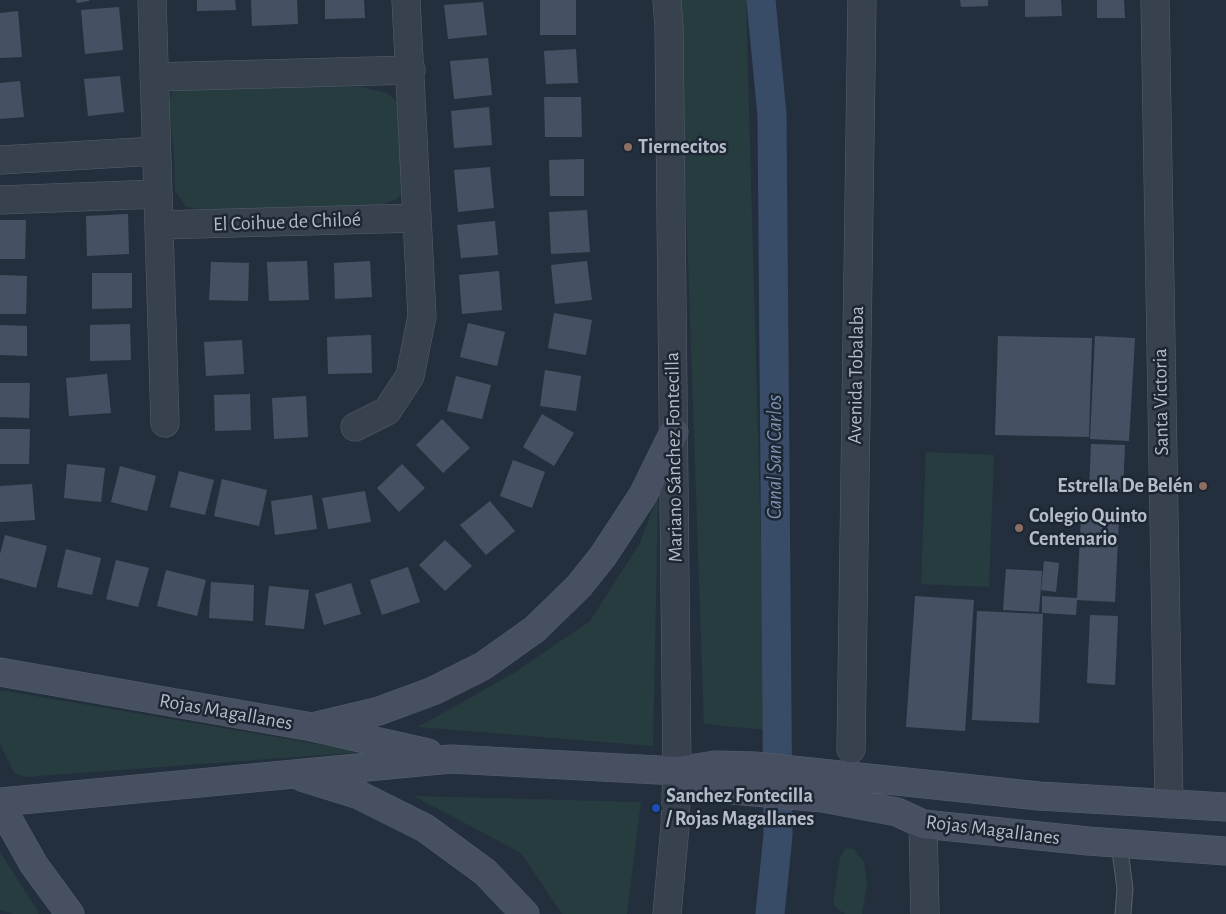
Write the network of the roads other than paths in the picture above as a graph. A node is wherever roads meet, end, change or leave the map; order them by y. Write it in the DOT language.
graph roads {
  1 [pos="152,0"];
  2 [pos="406,0"];
  3 [pos="667,0"];
  4 [pos="862,0"];
  5 [pos="1155,0"];
  6 [pos="411,70"];
  7 [pos="154,77"];
  8 [pos="156,151"];
  9 [pos="0,160"];
  10 [pos="158,194"];
  11 [pos="0,200"];
  12 [pos="416,218"];
  13 [pos="159,225"];
  14 [pos="165,423"];
  15 [pos="355,427"];
  16 [pos="674,432"];
  17 [pos="0,672"];
  18 [pos="312,727"];
  19 [pos="851,749"];
  20 [pos="451,758"];
  21 [pos="677,771"];
  22 [pos="288,774"];
  23 [pos="815,786"];
  24 [pos="953,787"];
  25 [pos="1040,796"];
  26 [pos="0,803"];
  27 [pos="1169,804"];
  28 [pos="1226,807"];
  29 [pos="923,824"];
  30 [pos="1046,837"];
  31 [pos="1119,843"];
  32 [pos="1226,850"];
  33 [pos="70,914"];
  34 [pos="525,914"];
  35 [pos="667,914"];
  36 [pos="925,914"];
  37 [pos="1123,914"];
  1 -- 7 [label="street"];
  2 -- 6 [label="street"];
  3 -- 16 [label="street, Mariano Sánchez Fontecilla"];
  4 -- 19 [label="street, Avenida Tobalaba"];
  5 -- 27 [label="street, Santa Victoria"];
  6 -- 7 [label="street"];
  6 -- 12 [label="street"];
  7 -- 8 [label="street"];
  8 -- 9 [label="street"];
  8 -- 10 [label="street"];
  10 -- 11 [label="street"];
  10 -- 13 [label="street"];
  12 -- 13 [label="street, El Coihue de Chiloé"];
  12 -- 15 [label="street"];
  13 -- 14 [label="street"];
  16 -- 18 [label="street"];
  16 -- 21 [label="street, Mariano Sánchez Fontecilla"];
  17 -- 18 [label="street, Rojas Magallanes"];
  18 -- 20 [label="street, Rojas Magallanes"];
  20 -- 21 [label="street, Rojas Magallanes"];
  20 -- 22 [label="street, Rojas Magallanes"];
  21 -- 23 [label="street, Rojas Magallanes"];
  21 -- 35 [label="street, Mariano Sánchez Fontecilla"];
  22 -- 26 [label="street, Rojas Magallanes"];
  22 -- 34 [label="street"];
  23 -- 24 [label="street, Rojas Magallanes"];
  23 -- 29 [label="street, Rojas Magallanes"];
  24 -- 25 [label="street, Rojas Magallanes"];
  24 -- 29 [label="street"];
  25 -- 27 [label="street, Rojas Magallanes"];
  25 -- 30 [label="street"];
  26 -- 33 [label="street"];
  27 -- 28 [label="street, Rojas Magallanes"];
  29 -- 30 [label="street, Rojas Magallanes"];
  29 -- 36 [label="street"];
  30 -- 31 [label="street, Rojas Magallanes"];
  31 -- 32 [label="street, Rojas Magallanes"];
  31 -- 37 [label="lane"];
}
